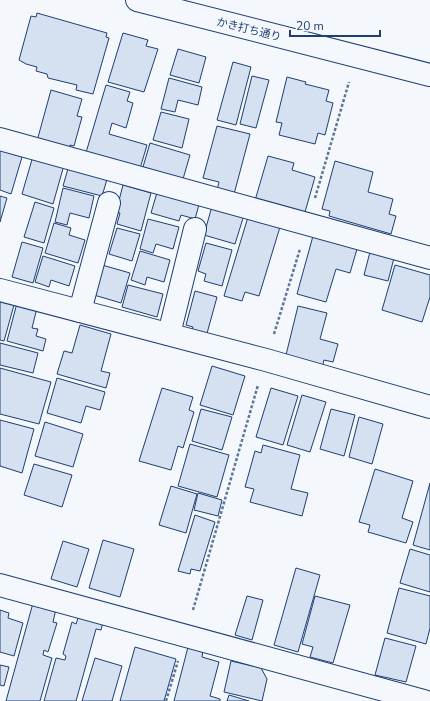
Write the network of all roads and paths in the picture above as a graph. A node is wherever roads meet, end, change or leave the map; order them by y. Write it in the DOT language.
graph roads {
  1 [pos="137,0"];
  2 [pos="430,75"];
  3 [pos="0,139"];
  4 [pos="109,203"];
  5 [pos="195,229"];
  6 [pos="430,258"];
  7 [pos="0,290"];
  8 [pos="80,311"];
  9 [pos="168,334"];
  10 [pos="430,407"];
  11 [pos="0,585"];
  12 [pos="424,701"];
  1 -- 2 [label="street, かき打ち通り"];
  3 -- 6 [label="street"];
  4 -- 8 [label="street"];
  5 -- 9 [label="street"];
  7 -- 8 [label="street"];
  8 -- 9 [label="street"];
  9 -- 10 [label="street"];
  11 -- 12 [label="street"];
}
